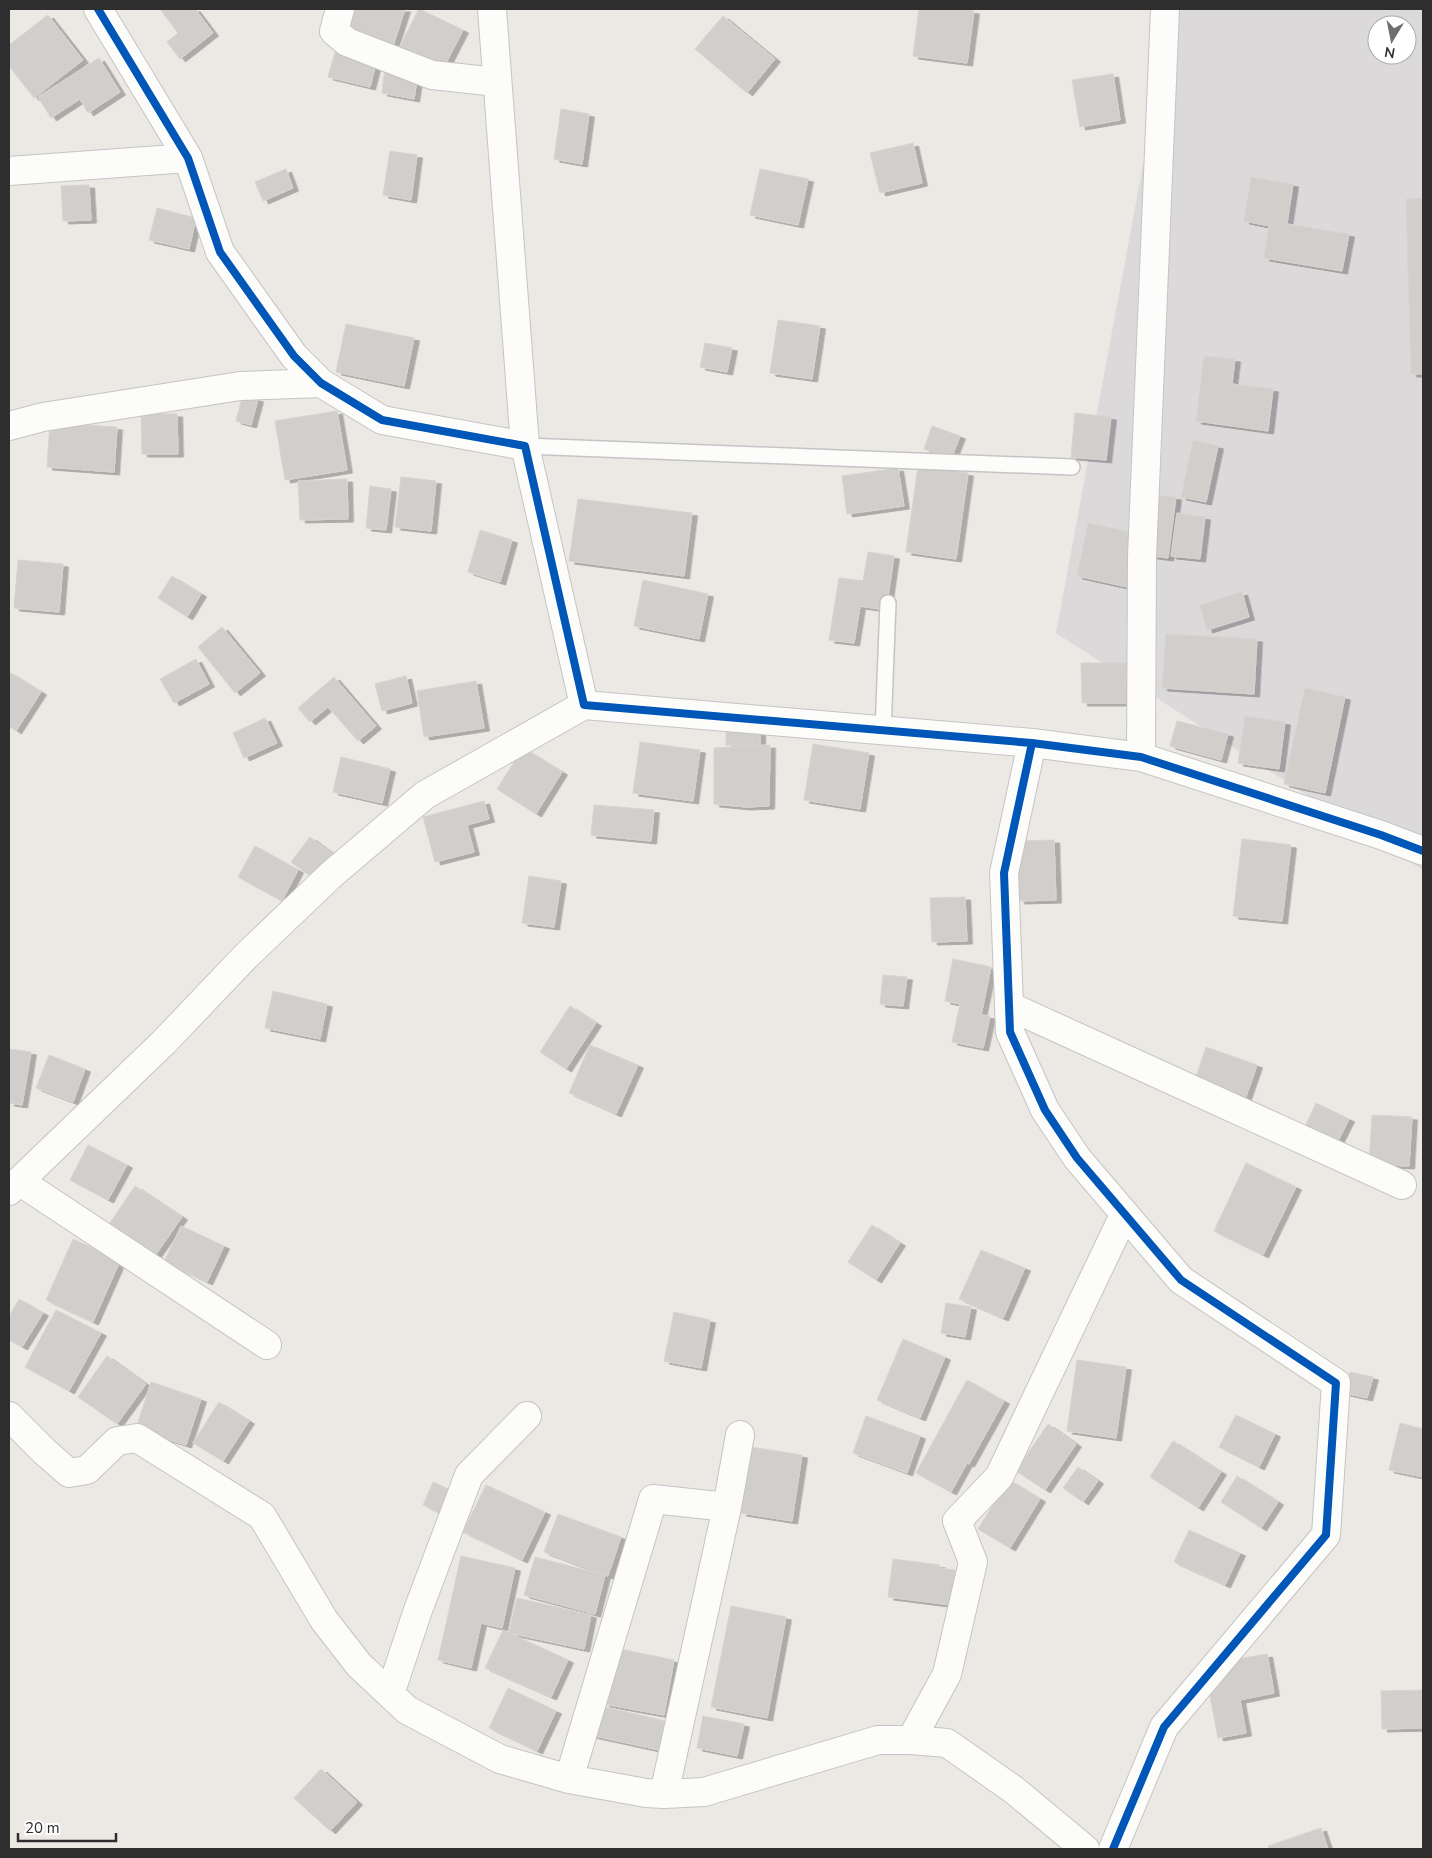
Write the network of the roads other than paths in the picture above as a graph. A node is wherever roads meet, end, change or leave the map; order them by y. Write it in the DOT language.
graph roads {
  1 [pos="98,9"];
  2 [pos="340,9"];
  3 [pos="492,9"];
  4 [pos="1165,9"];
  5 [pos="497,82"];
  6 [pos="188,158"];
  7 [pos="9,171"];
  8 [pos="321,383"];
  9 [pos="9,426"];
  10 [pos="525,446"];
  11 [pos="1072,467"];
  12 [pos="888,603"];
  13 [pos="584,705"];
  14 [pos="883,731"];
  15 [pos="1032,743"];
  16 [pos="1141,757"];
  17 [pos="1423,851"];
  18 [pos="1009,1006"];
  19 [pos="1402,1185"];
  20 [pos="14,1186"];
  21 [pos="1124,1215"];
  22 [pos="267,1345"];
  23 [pos="9,1416"];
  24 [pos="527,1416"];
  25 [pos="740,1435"];
  26 [pos="727,1507"];
  27 [pos="390,1694"];
  28 [pos="911,1740"];
  29 [pos="569,1779"];
  30 [pos="664,1794"];
  31 [pos="1085,1849"];
  32 [pos="1112,1849"];
  1 -- 6 [label="street"];
  2 -- 5 [label="street"];
  3 -- 5 [label="street"];
  4 -- 16 [label="street"];
  5 -- 10 [label="street"];
  6 -- 7 [label="street"];
  6 -- 8 [label="street"];
  8 -- 9 [label="street"];
  8 -- 10 [label="street"];
  10 -- 11 [label="lane"];
  10 -- 13 [label="street"];
  12 -- 14 [label="lane"];
  13 -- 14 [label="street"];
  13 -- 20 [label="street"];
  14 -- 15 [label="street"];
  15 -- 16 [label="street"];
  15 -- 18 [label="street"];
  16 -- 17 [label="street"];
  18 -- 19 [label="street"];
  18 -- 21 [label="street"];
  20 -- 22 [label="street"];
  21 -- 28 [label="street"];
  21 -- 32 [label="street"];
  23 -- 27 [label="street"];
  24 -- 27 [label="street"];
  25 -- 26 [label="street"];
  26 -- 29 [label="street"];
  26 -- 30 [label="street"];
  27 -- 29 [label="street"];
  28 -- 30 [label="street"];
  28 -- 31 [label="street"];
  29 -- 30 [label="street"];
}
